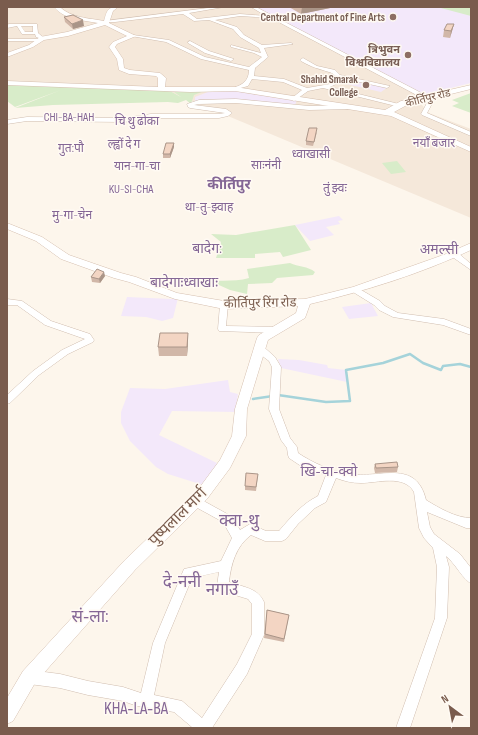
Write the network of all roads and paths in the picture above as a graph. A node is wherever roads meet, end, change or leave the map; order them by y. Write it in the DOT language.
graph roads {
  1 [pos="57,7"];
  2 [pos="116,7"];
  3 [pos="222,7"];
  4 [pos="254,7"];
  5 [pos="185,13"];
  6 [pos="271,17"];
  7 [pos="209,19"];
  8 [pos="107,22"];
  9 [pos="18,25"];
  10 [pos="7,27"];
  11 [pos="133,36"];
  12 [pos="38,37"];
  13 [pos="7,40"];
  14 [pos="235,40"];
  15 [pos="190,42"];
  16 [pos="291,44"];
  17 [pos="233,46"];
  18 [pos="261,47"];
  19 [pos="7,55"];
  20 [pos="266,57"];
  21 [pos="303,60"];
  22 [pos="256,64"];
  23 [pos="251,69"];
  24 [pos="251,77"];
  25 [pos="344,78"];
  26 [pos="7,82"];
  27 [pos="387,86"];
  28 [pos="324,87"];
  29 [pos="471,87"];
  30 [pos="161,88"];
  31 [pos="235,89"];
  32 [pos="306,90"];
  33 [pos="427,98"];
  34 [pos="294,99"];
  35 [pos="400,105"];
  36 [pos="353,107"];
  37 [pos="386,113"];
  38 [pos="7,122"];
  39 [pos="471,134"];
  40 [pos="471,150"];
  41 [pos="7,226"];
  42 [pos="471,246"];
  43 [pos="454,254"];
  44 [pos="471,268"];
  45 [pos="356,290"];
  46 [pos="7,302"];
  47 [pos="305,302"];
  48 [pos="224,305"];
  49 [pos="277,330"];
  50 [pos="471,332"];
  51 [pos="260,350"];
  52 [pos="7,401"];
  53 [pos="332,472"];
  54 [pos="196,502"];
  55 [pos="420,502"];
  56 [pos="471,523"];
  57 [pos="238,538"];
  58 [pos="438,546"];
  59 [pos="225,566"];
  60 [pos="471,578"];
  61 [pos="29,677"];
  62 [pos="146,700"];
  63 [pos="7,715"];
  64 [pos="203,728"];
  65 [pos="403,728"];
  1 -- 8 [label="street"];
  2 -- 8 [label="street"];
  3 -- 5 [label="street"];
  4 -- 6 [label="street"];
  5 -- 7 [label="street"];
  5 -- 8 [label="street"];
  6 -- 7 [label="street"];
  6 -- 33 [label="street"];
  7 -- 18 [label="street"];
  8 -- 11 [label="street"];
  8 -- 12 [label="street"];
  9 -- 10 [label="street"];
  9 -- 12 [label="street"];
  9 -- 12 [label="street"];
  11 -- 23 [label="street"];
  11 -- 30 [label="street"];
  12 -- 13 [label="street"];
  12 -- 19 [label="street"];
  14 -- 18 [label="street"];
  15 -- 22 [label="street"];
  16 -- 18 [label="street"];
  17 -- 20 [label="street"];
  18 -- 20 [label="street"];
  20 -- 22 [label="street"];
  21 -- 25 [label="street"];
  22 -- 23 [label="street"];
  23 -- 24 [label="street"];
  24 -- 31 [label="street"];
  24 -- 32 [label="street"];
  25 -- 27 [label="street"];
  25 -- 28 [label="street"];
  26 -- 30 [label="street"];
  28 -- 32 [label="street"];
  28 -- 35 [label="street"];
  29 -- 33 [label="street, कीर्तिपुर रोड"];
  30 -- 31 [label="street"];
  31 -- 34 [label="street"];
  32 -- 34 [label="street"];
  33 -- 35 [label="street, कीर्तिपुर रोड"];
  33 -- 39 [label="street"];
  34 -- 36 [label="street"];
  35 -- 37 [label="street, कीर्तिपुर रोड"];
  36 -- 37 [label="street"];
  36 -- 38 [label="street"];
  37 -- 40 [label="street"];
  41 -- 48 [label="street, कीर्तिपुर रिंग रोड"];
  42 -- 43 [label="street, कीर्तिपुर रिंग रोड"];
  43 -- 44 [label="street"];
  43 -- 45 [label="street, कीर्तिपुर रिंग रोड"];
  45 -- 47 [label="street, कीर्तिपुर रिंग रोड"];
  45 -- 50 [label="street"];
  46 -- 52 [label="street"];
  47 -- 48 [label="street, कीर्तिपुर रिंग रोड"];
  47 -- 49 [label="street, पुष्पलाल मार्ग"];
  48 -- 49 [label="street"];
  49 -- 51 [label="street, पुष्पलाल मार्ग"];
  51 -- 53 [label="street"];
  51 -- 54 [label="street, पुष्पलाल मार्ग"];
  53 -- 55 [label="street"];
  53 -- 57 [label="street"];
  54 -- 57 [label="street"];
  54 -- 61 [label="street, पुष्पलाल मार्ग"];
  55 -- 56 [label="street"];
  55 -- 58 [label="street"];
  57 -- 59 [label="street"];
  58 -- 60 [label="street"];
  58 -- 65 [label="street"];
  59 -- 62 [label="street"];
  59 -- 64 [label="street"];
  61 -- 62 [label="street"];
  61 -- 63 [label="street, पुष्पलाल मार्ग"];
  62 -- 64 [label="street"];
}
